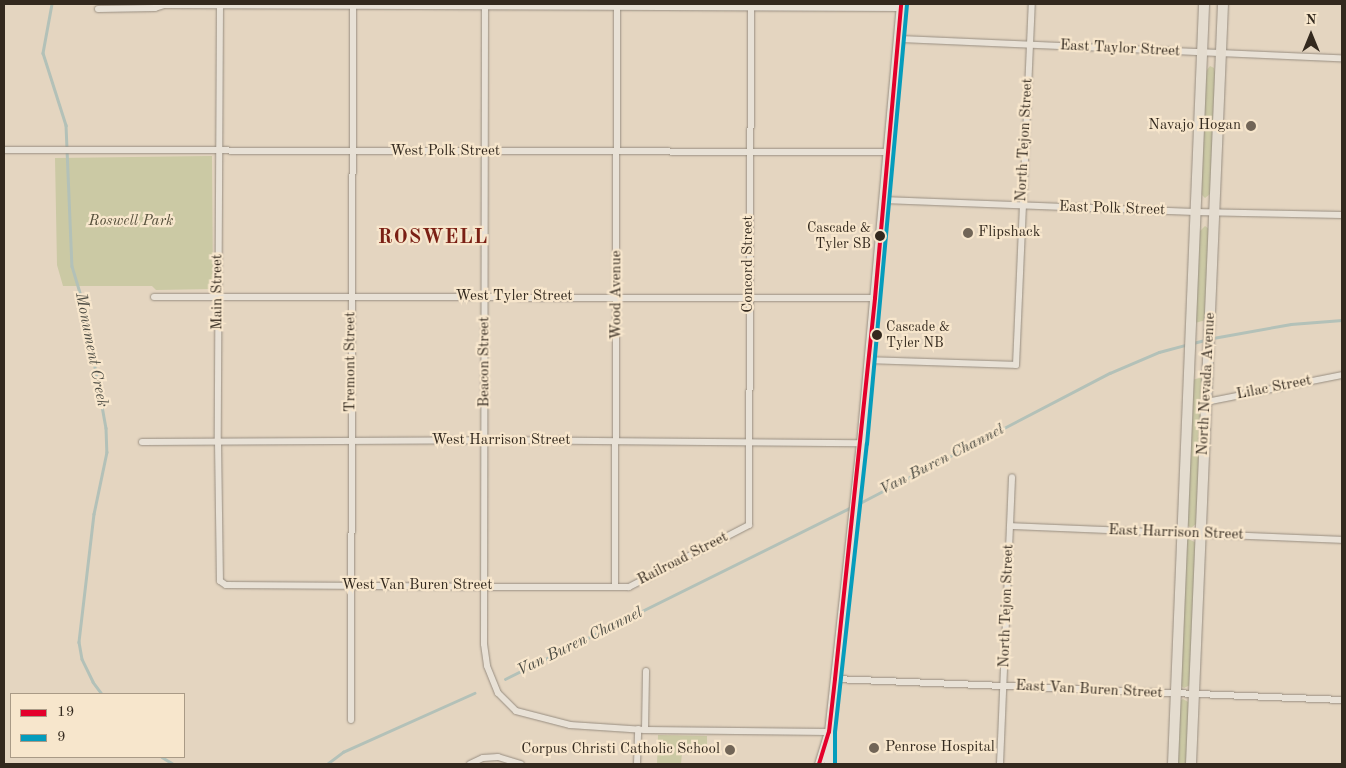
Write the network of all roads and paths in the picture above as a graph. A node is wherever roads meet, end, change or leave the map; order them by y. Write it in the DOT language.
graph roads {
  1 [pos="1032,4"];
  2 [pos="1204,4"];
  3 [pos="1223,4"];
  4 [pos="220,5"];
  5 [pos="353,5"];
  6 [pos="376,5"];
  7 [pos="485,5"];
  8 [pos="618,6"];
  9 [pos="751,6"];
  10 [pos="901,6"];
  11 [pos="98,9"];
  12 [pos="898,40"];
  13 [pos="1030,44"];
  14 [pos="1202,53"];
  15 [pos="1221,54"];
  16 [pos="1342,58"];
  17 [pos="4,150"];
  18 [pos="219,150"];
  19 [pos="618,151"];
  20 [pos="352,152"];
  21 [pos="485,152"];
  22 [pos="750,152"];
  23 [pos="886,152"];
  24 [pos="883,200"];
  25 [pos="1022,205"];
  26 [pos="1195,212"];
  27 [pos="1214,212"];
  28 [pos="1342,215"];
  29 [pos="218,296"];
  30 [pos="351,296"];
  31 [pos="154,297"];
  32 [pos="485,297"];
  33 [pos="617,297"];
  34 [pos="749,298"];
  35 [pos="875,298"];
  36 [pos="868,360"];
  37 [pos="1342,375"];
  38 [pos="1206,402"];
  39 [pos="484,440"];
  40 [pos="218,441"];
  41 [pos="351,441"];
  42 [pos="142,442"];
  43 [pos="616,442"];
  44 [pos="750,442"];
  45 [pos="860,443"];
  46 [pos="1012,477"];
  47 [pos="748,525"];
  48 [pos="1010,526"];
  49 [pos="1182,533"];
  50 [pos="1200,534"];
  51 [pos="1342,540"];
  52 [pos="220,581"];
  53 [pos="352,586"];
  54 [pos="484,587"];
  55 [pos="615,587"];
  56 [pos="646,671"];
  57 [pos="836,679"];
  58 [pos="1004,686"];
  59 [pos="1176,694"];
  60 [pos="1194,694"];
  61 [pos="1342,700"];
  62 [pos="351,720"];
  63 [pos="642,730"];
  64 [pos="829,732"];
  65 [pos="470,764"];
  66 [pos="521,764"];
  67 [pos="637,764"];
  68 [pos="819,764"];
  69 [pos="829,764"];
  70 [pos="1000,764"];
  71 [pos="1173,764"];
  72 [pos="1191,764"];
  1 -- 13 [label="street, North Tejon Street"];
  2 -- 14 [label="main road, North Nevada Avenue"];
  3 -- 15 [label="main road, North Nevada Avenue"];
  4 -- 5 [label="street"];
  4 -- 11 [label="street"];
  4 -- 18 [label="street, Main Street"];
  5 -- 6 [label="street"];
  5 -- 20 [label="street, Tremont Street"];
  6 -- 7 [label="street"];
  7 -- 8 [label="street"];
  7 -- 21 [label="street, Beacon Street"];
  8 -- 9 [label="street"];
  8 -- 19 [label="street, Wood Avenue"];
  9 -- 10 [label="street"];
  9 -- 22 [label="street, Concord Street"];
  10 -- 12 [label="main road"];
  12 -- 13 [label="street, East Taylor Street"];
  12 -- 23 [label="main road"];
  13 -- 14 [label="street, East Taylor Street"];
  13 -- 25 [label="street, North Tejon Street"];
  14 -- 15 [label="street, East Taylor Street"];
  14 -- 26 [label="main road, North Nevada Avenue"];
  15 -- 16 [label="street, East Taylor Street"];
  15 -- 27 [label="main road, North Nevada Avenue"];
  17 -- 18 [label="street, West Polk Street"];
  18 -- 20 [label="street, West Polk Street"];
  18 -- 29 [label="street, Main Street"];
  19 -- 21 [label="street, West Polk Street"];
  19 -- 22 [label="street, West Polk Street"];
  19 -- 33 [label="street, Wood Avenue"];
  20 -- 21 [label="street, West Polk Street"];
  20 -- 30 [label="street, Tremont Street"];
  21 -- 32 [label="street, Beacon Street"];
  22 -- 23 [label="street, West Polk Street"];
  22 -- 34 [label="street, Concord Street"];
  23 -- 24 [label="main road"];
  24 -- 25 [label="street, East Polk Street"];
  24 -- 35 [label="main road"];
  25 -- 26 [label="street, East Polk Street"];
  25 -- 36 [label="street, North Tejon Street"];
  26 -- 27 [label="street, East Polk Street"];
  26 -- 49 [label="main road, North Nevada Avenue"];
  27 -- 28 [label="street, East Polk Street"];
  27 -- 38 [label="main road, North Nevada Avenue"];
  29 -- 30 [label="street, West Tyler Street"];
  29 -- 31 [label="street, West Tyler Street"];
  29 -- 40 [label="street, Main Street"];
  30 -- 32 [label="street, West Tyler Street"];
  30 -- 41 [label="street, Tremont Street"];
  32 -- 33 [label="street, West Tyler Street"];
  32 -- 39 [label="street, Beacon Street"];
  33 -- 34 [label="street, West Tyler Street"];
  33 -- 43 [label="street, Wood Avenue"];
  34 -- 35 [label="street, West Tyler Street"];
  34 -- 44 [label="street, Concord Street"];
  35 -- 36 [label="main road"];
  36 -- 45 [label="main road"];
  37 -- 38 [label="street, Lilac Street"];
  38 -- 50 [label="main road, North Nevada Avenue"];
  39 -- 41 [label="street, West Harrison Street"];
  39 -- 43 [label="street, West Harrison Street"];
  39 -- 54 [label="street, Beacon Street"];
  40 -- 41 [label="street, West Harrison Street"];
  40 -- 42 [label="street, West Harrison Street"];
  40 -- 52 [label="street, Main Street"];
  41 -- 53 [label="street, Tremont Street"];
  43 -- 44 [label="street, West Harrison Street"];
  43 -- 55 [label="street, Wood Avenue"];
  44 -- 45 [label="street, West Harrison Street"];
  44 -- 47 [label="street, Concord Street"];
  45 -- 57 [label="main road"];
  46 -- 48 [label="street, North Tejon Street"];
  47 -- 55 [label="street, Railroad Street"];
  48 -- 49 [label="street, East Harrison Street"];
  48 -- 58 [label="street, North Tejon Street"];
  49 -- 50 [label="street, East Harrison Street"];
  49 -- 59 [label="main road, North Nevada Avenue"];
  50 -- 51 [label="street, East Harrison Street"];
  50 -- 60 [label="main road, North Nevada Avenue"];
  52 -- 53 [label="street, West Van Buren Street"];
  53 -- 54 [label="street, West Van Buren Street"];
  53 -- 62 [label="street, Tremont Street"];
  54 -- 55 [label="street, West Van Buren Street"];
  54 -- 63 [label="street, Beacon Street"];
  56 -- 63 [label="street"];
  57 -- 58 [label="street, East Van Buren Street"];
  57 -- 64 [label="main road"];
  58 -- 59 [label="street, East Van Buren Street"];
  58 -- 70 [label="street, North Tejon Street"];
  59 -- 60 [label="street, East Van Buren Street"];
  59 -- 71 [label="main road, North Nevada Avenue"];
  60 -- 61 [label="street, East Van Buren Street"];
  60 -- 72 [label="main road, North Nevada Avenue"];
  63 -- 64 [label="street"];
  63 -- 67 [label="street"];
  64 -- 68 [label="main road"];
  64 -- 69 [label="main road"];
  65 -- 66 [label="street"];
}
